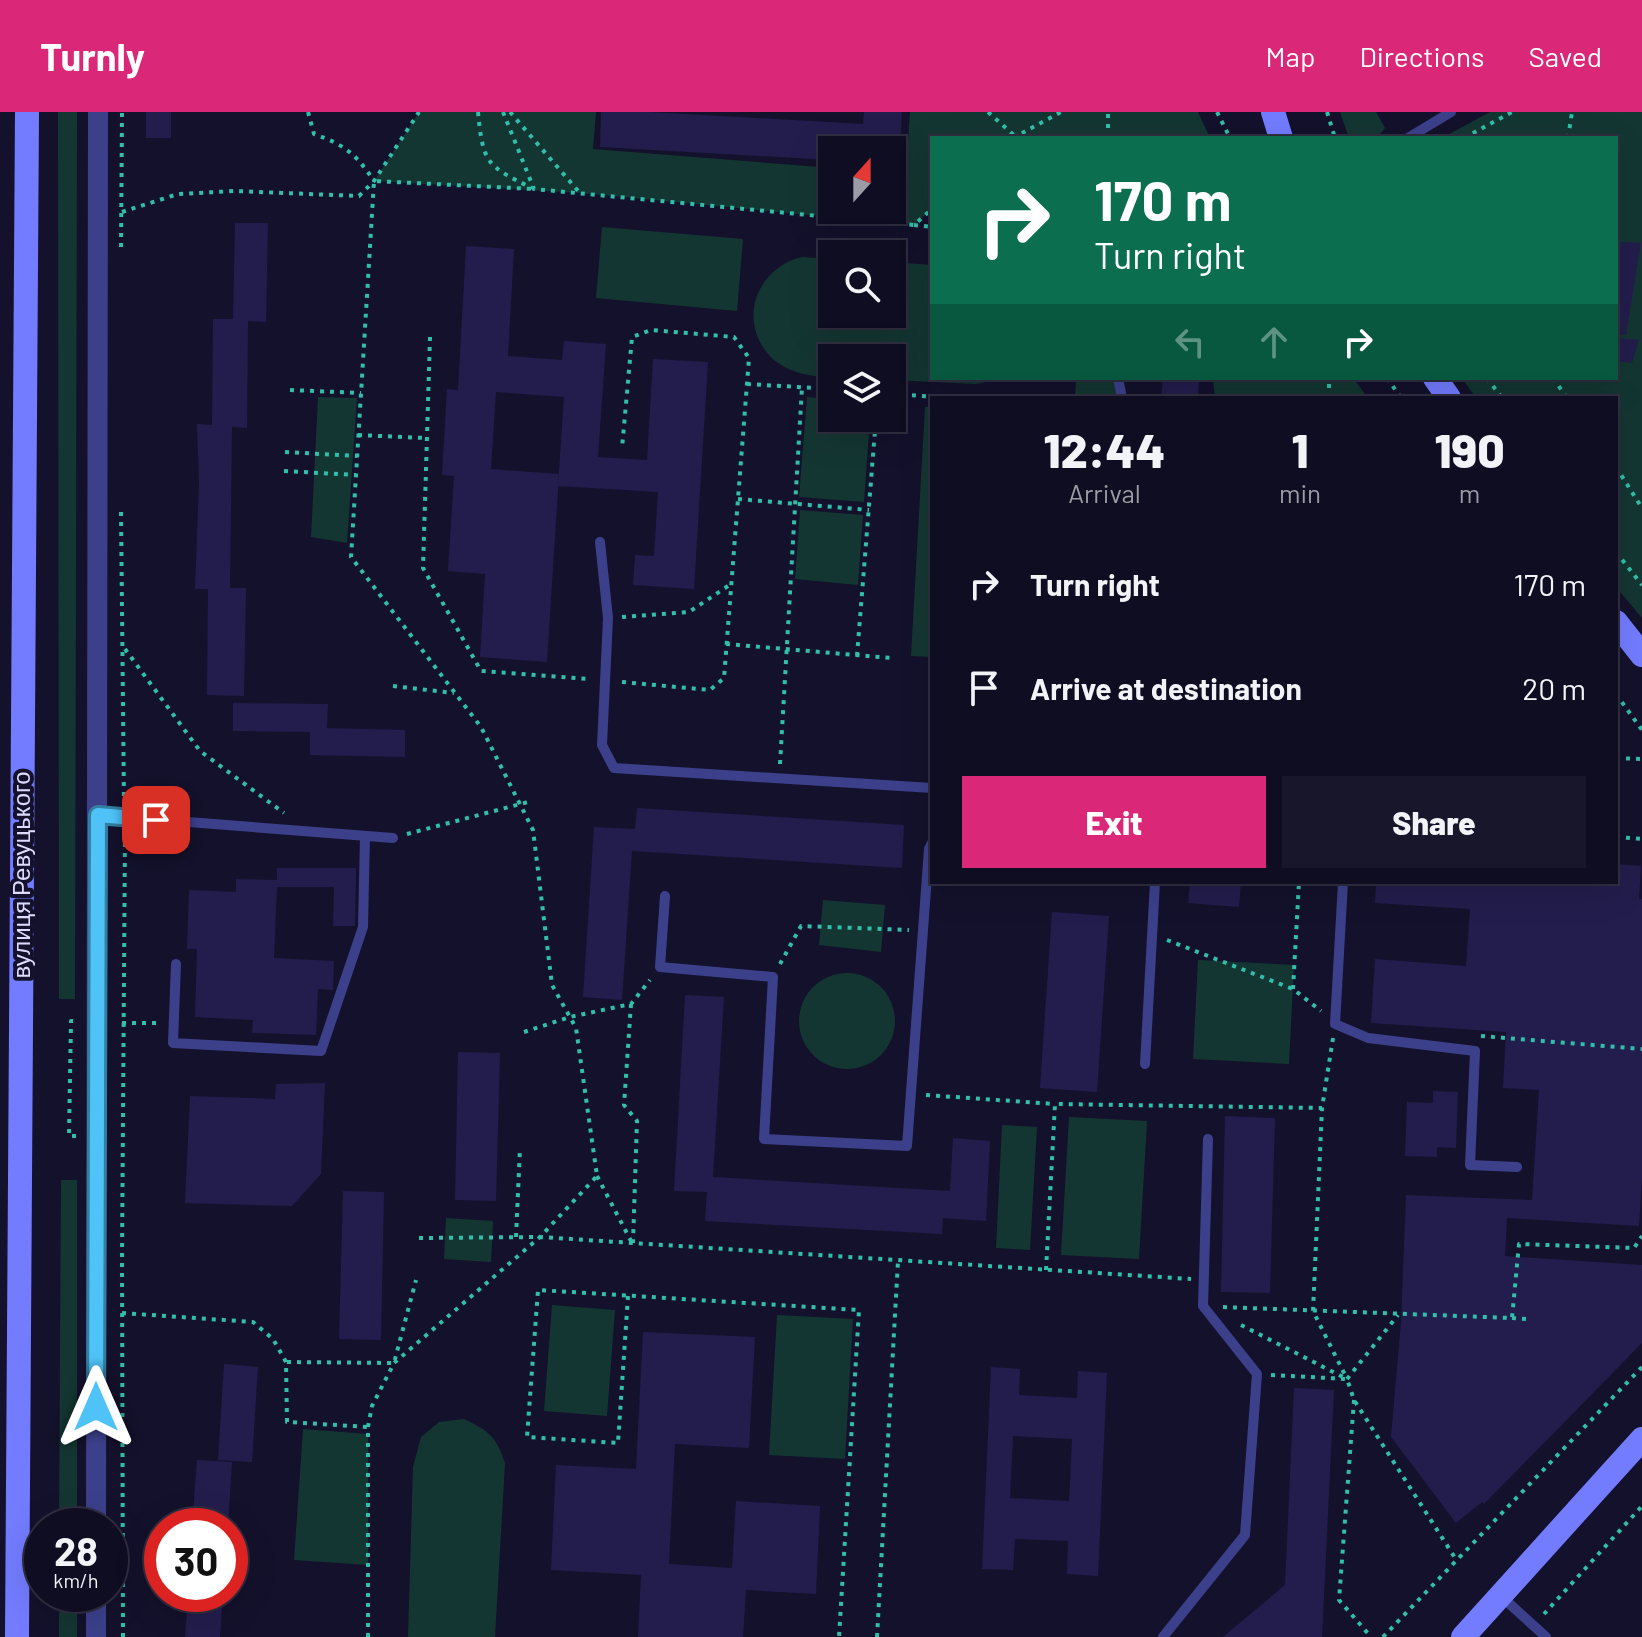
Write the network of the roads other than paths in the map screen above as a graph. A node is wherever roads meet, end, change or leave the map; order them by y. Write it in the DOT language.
graph roads {
  1 [pos="27,112"];
  2 [pos="98,112"];
  3 [pos="1273,112"];
  4 [pos="1451,112"];
  5 [pos="1280,136"];
  6 [pos="1411,136"];
  7 [pos="600,542"];
  8 [pos="1618,625"];
  9 [pos="1642,655"];
  10 [pos="930,788"];
  11 [pos="98,815"];
  12 [pos="365,836"];
  13 [pos="393,838"];
  14 [pos="930,857"];
  15 [pos="1155,884"];
  16 [pos="1343,884"];
  17 [pos="665,896"];
  18 [pos="176,964"];
  19 [pos="1145,1064"];
  20 [pos="1208,1139"];
  21 [pos="1517,1167"];
  22 [pos="1642,1439"];
  23 [pos="96,1508"];
  24 [pos="1501,1596"];
  25 [pos="96,1612"];
  26 [pos="17,1637"];
  27 [pos="96,1637"];
  28 [pos="1163,1637"];
  29 [pos="1463,1637"];
  30 [pos="1546,1637"];
  1 -- 26 [label="street, вулиця Ревуцького"];
  2 -- 11 [label="street"];
  3 -- 5 [label="street"];
  4 -- 6 [label="lane"];
  7 -- 10 [label="lane"];
  8 -- 9 [label="street"];
  11 -- 12 [label="lane"];
  11 -- 23 [label="street"];
  12 -- 13 [label="lane"];
  12 -- 18 [label="lane"];
  14 -- 17 [label="lane"];
  15 -- 19 [label="lane"];
  16 -- 21 [label="lane"];
  20 -- 28 [label="lane"];
  22 -- 24 [label="street"];
  24 -- 29 [label="street"];
  24 -- 30 [label="lane"];
  25 -- 27 [label="street"];
}
